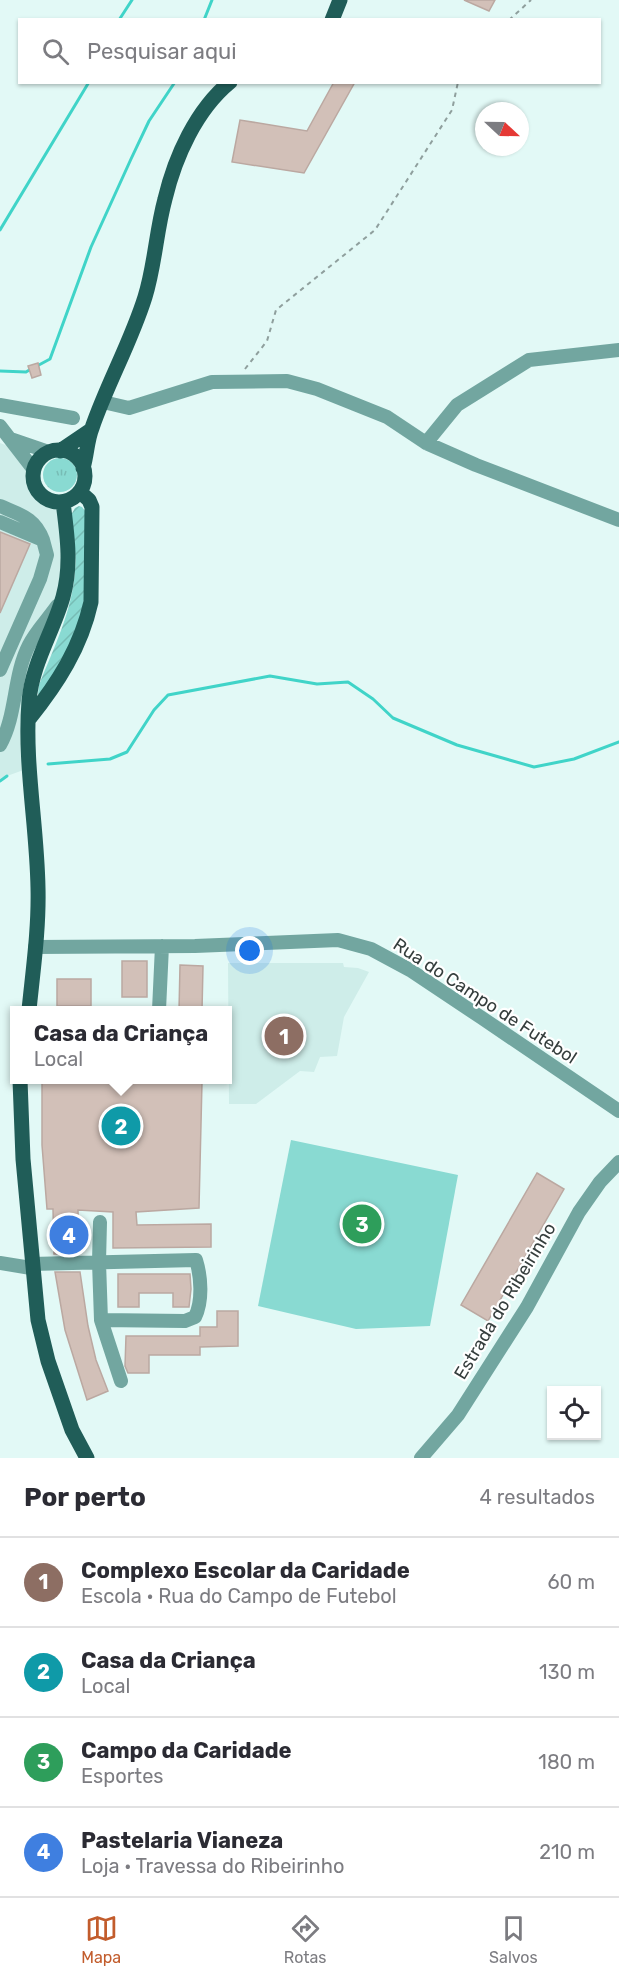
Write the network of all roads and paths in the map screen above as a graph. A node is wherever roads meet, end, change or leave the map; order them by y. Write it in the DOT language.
graph roads {
  1 [pos="340,0"];
  2 [pos="531,0"];
  3 [pos="333,18"];
  4 [pos="511,18"];
  5 [pos="228,84"];
  6 [pos="458,84"];
  7 [pos="619,350"];
  8 [pos="237,372"];
  9 [pos="103,402"];
  10 [pos="0,405"];
  11 [pos="73,418"];
  12 [pos="0,426"];
  13 [pos="91,430"];
  14 [pos="426,443"];
  15 [pos="10,444"];
  16 [pos="55,452"];
  17 [pos="83,468"];
  18 [pos="34,470"];
  19 [pos="80,492"];
  20 [pos="63,502"];
  21 [pos="0,506"];
  22 [pos="619,520"];
  23 [pos="0,522"];
  24 [pos="43,540"];
  25 [pos="63,597"];
  26 [pos="0,670"];
  27 [pos="29,719"];
  28 [pos="0,744"];
  29 [pos="162,946"];
  30 [pos="35,947"];
  31 [pos="29,1006"];
  32 [pos="159,1006"];
  33 [pos="20,1084"];
  34 [pos="619,1111"];
  35 [pos="619,1161"];
  36 [pos="100,1222"];
  37 [pos="99,1262"];
  38 [pos="0,1263"];
  39 [pos="31,1266"];
  40 [pos="101,1320"];
  41 [pos="121,1381"];
  42 [pos="87,1458"];
  43 [pos="421,1458"];
  1 -- 3 [label="main road"];
  2 -- 4 [label="path"];
  5 -- 9 [label="main road"];
  6 -- 8 [label="path"];
  7 -- 14 [label="street"];
  9 -- 13 [label="main road"];
  9 -- 14 [label="street"];
  10 -- 11 [label="street"];
  12 -- 15 [label="street"];
  13 -- 16 [label="main road"];
  13 -- 17 [label="main road"];
  14 -- 22 [label="street"];
  15 -- 16 [label="street"];
  15 -- 18 [label="street"];
  16 -- 17 [label="main road"];
  16 -- 18 [label="main road"];
  17 -- 19 [label="main road"];
  18 -- 20 [label="main road"];
  19 -- 20 [label="main road"];
  19 -- 27 [label="main road"];
  20 -- 25 [label="main road"];
  21 -- 24 [label="street"];
  23 -- 24 [label="street"];
  24 -- 26 [label="street"];
  25 -- 27 [label="main road"];
  25 -- 28 [label="street"];
  27 -- 30 [label="main road"];
  29 -- 30 [label="street, Rua do Campo de Futebol"];
  29 -- 32 [label="street"];
  29 -- 34 [label="street, Rua do Campo de Futebol"];
  30 -- 31 [label="main road"];
  33 -- 39 [label="main road"];
  35 -- 43 [label="street, Estrada do Ribeirinho"];
  36 -- 37 [label="street"];
  37 -- 39 [label="street"];
  37 -- 40 [label="street"];
  37 -- 40 [label="street"];
  38 -- 39 [label="street"];
  39 -- 42 [label="main road"];
  40 -- 41 [label="street"];
}
